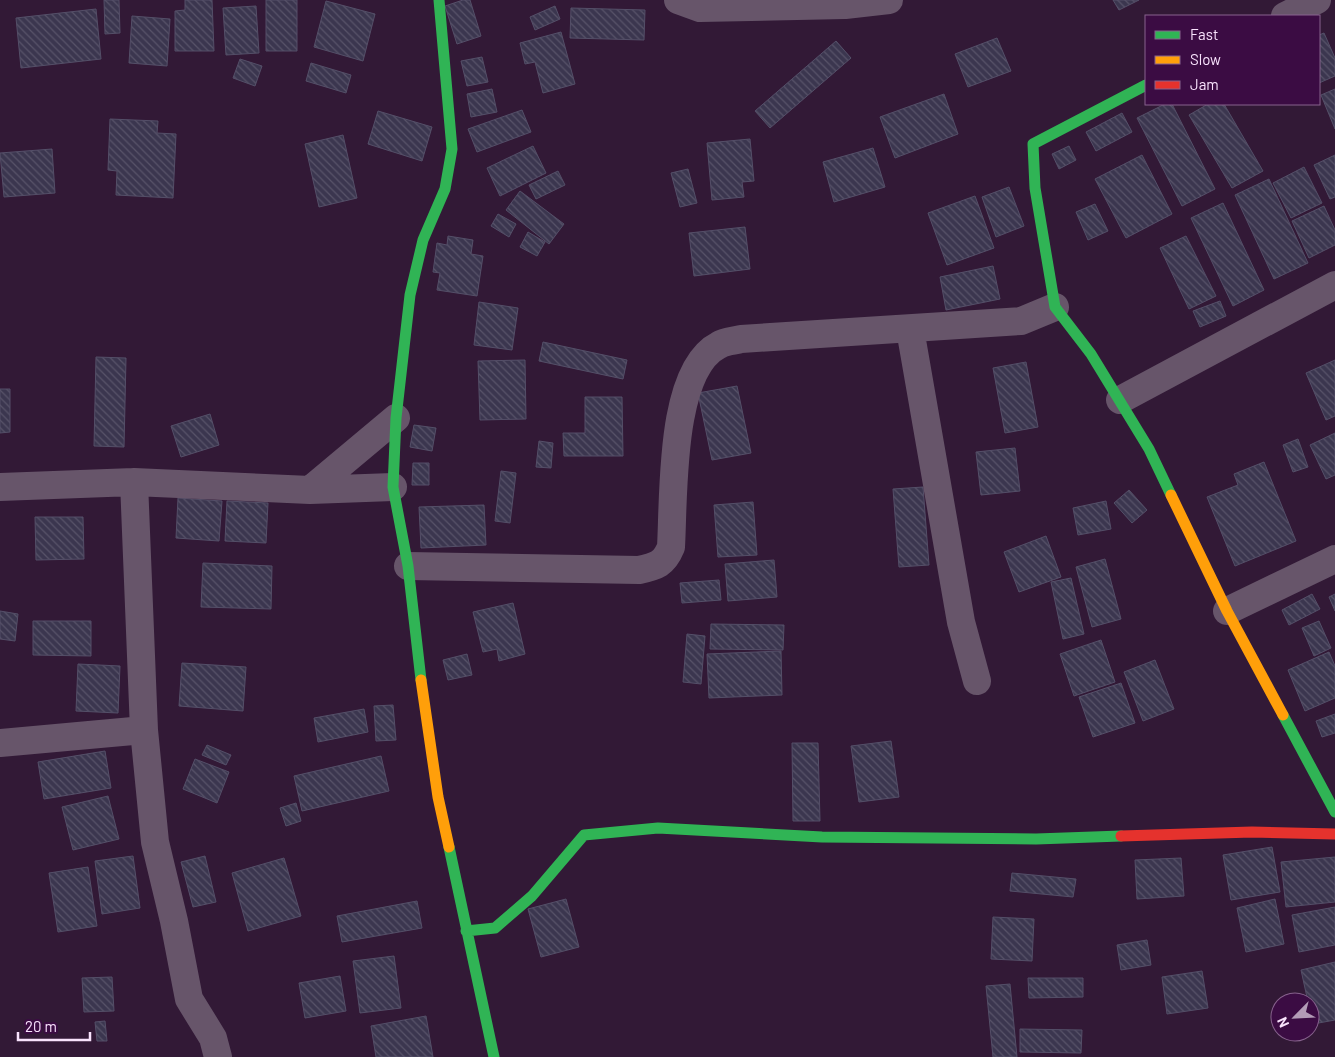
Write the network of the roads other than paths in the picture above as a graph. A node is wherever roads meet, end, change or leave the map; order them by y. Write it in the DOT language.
graph roads {
  1 [pos="439,0"];
  2 [pos="678,0"];
  3 [pos="889,0"];
  4 [pos="1317,0"];
  5 [pos="1287,15"];
  6 [pos="1145,86"];
  7 [pos="1335,285"];
  8 [pos="1055,307"];
  9 [pos="910,329"];
  10 [pos="1120,400"];
  11 [pos="396,418"];
  12 [pos="134,482"];
  13 [pos="0,487"];
  14 [pos="394,487"];
  15 [pos="310,490"];
  16 [pos="1335,560"];
  17 [pos="408,566"];
  18 [pos="1227,611"];
  19 [pos="977,681"];
  20 [pos="144,730"];
  21 [pos="0,744"];
  22 [pos="1335,812"];
  23 [pos="1335,834"];
  24 [pos="466,931"];
  25 [pos="218,1057"];
  26 [pos="494,1057"];
  1 -- 11 [label="street"];
  2 -- 3 [label="street"];
  4 -- 5 [label="street"];
  6 -- 8 [label="street"];
  7 -- 10 [label="street"];
  8 -- 9 [label="street"];
  8 -- 10 [label="street"];
  9 -- 17 [label="street"];
  9 -- 19 [label="street"];
  10 -- 18 [label="street"];
  11 -- 14 [label="street"];
  11 -- 15 [label="street"];
  12 -- 13 [label="street"];
  12 -- 15 [label="street"];
  12 -- 20 [label="street"];
  14 -- 15 [label="street"];
  14 -- 17 [label="street"];
  16 -- 18 [label="street"];
  17 -- 24 [label="street"];
  18 -- 22 [label="street"];
  20 -- 21 [label="street"];
  20 -- 25 [label="street"];
  23 -- 24 [label="street"];
  24 -- 26 [label="street"];
}
